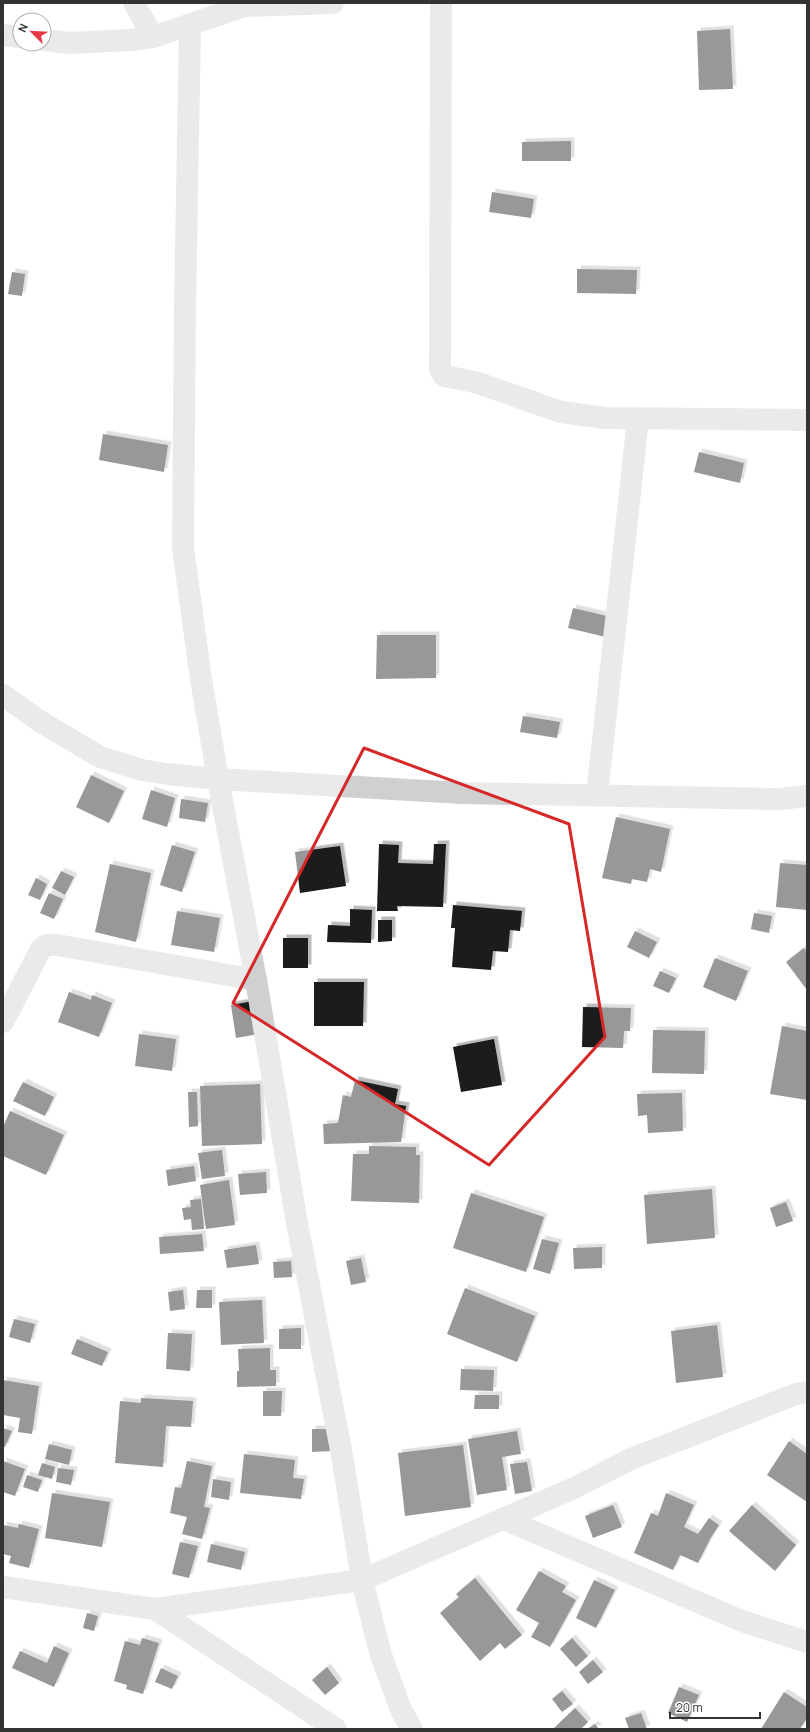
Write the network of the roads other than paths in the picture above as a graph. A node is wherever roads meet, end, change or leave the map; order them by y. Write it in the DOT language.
graph roads {
  1 [pos="134,3"];
  2 [pos="333,3"];
  3 [pos="441,3"];
  4 [pos="244,4"];
  5 [pos="190,25"];
  6 [pos="153,37"];
  7 [pos="52,41"];
  8 [pos="638,419"];
  9 [pos="807,420"];
  10 [pos="3,695"];
  11 [pos="218,779"];
  12 [pos="597,795"];
  13 [pos="807,796"];
  14 [pos="256,980"];
  15 [pos="3,1022"];
  16 [pos="807,1392"];
  17 [pos="504,1519"];
  18 [pos="362,1580"];
  19 [pos="3,1587"];
  20 [pos="155,1609"];
  21 [pos="807,1642"];
  22 [pos="336,1729"];
  23 [pos="412,1729"];
  1 -- 6 [label="street"];
  2 -- 4 [label="street"];
  3 -- 8 [label="street"];
  4 -- 5 [label="street"];
  5 -- 6 [label="street"];
  5 -- 11 [label="street"];
  6 -- 7 [label="street"];
  8 -- 9 [label="street"];
  8 -- 12 [label="street"];
  10 -- 11 [label="street"];
  11 -- 12 [label="street"];
  11 -- 14 [label="street"];
  12 -- 13 [label="street"];
  14 -- 15 [label="street"];
  14 -- 18 [label="street"];
  16 -- 17 [label="street"];
  17 -- 18 [label="street"];
  17 -- 21 [label="street"];
  18 -- 20 [label="street"];
  18 -- 23 [label="street"];
  19 -- 20 [label="street"];
  20 -- 22 [label="street"];
}
